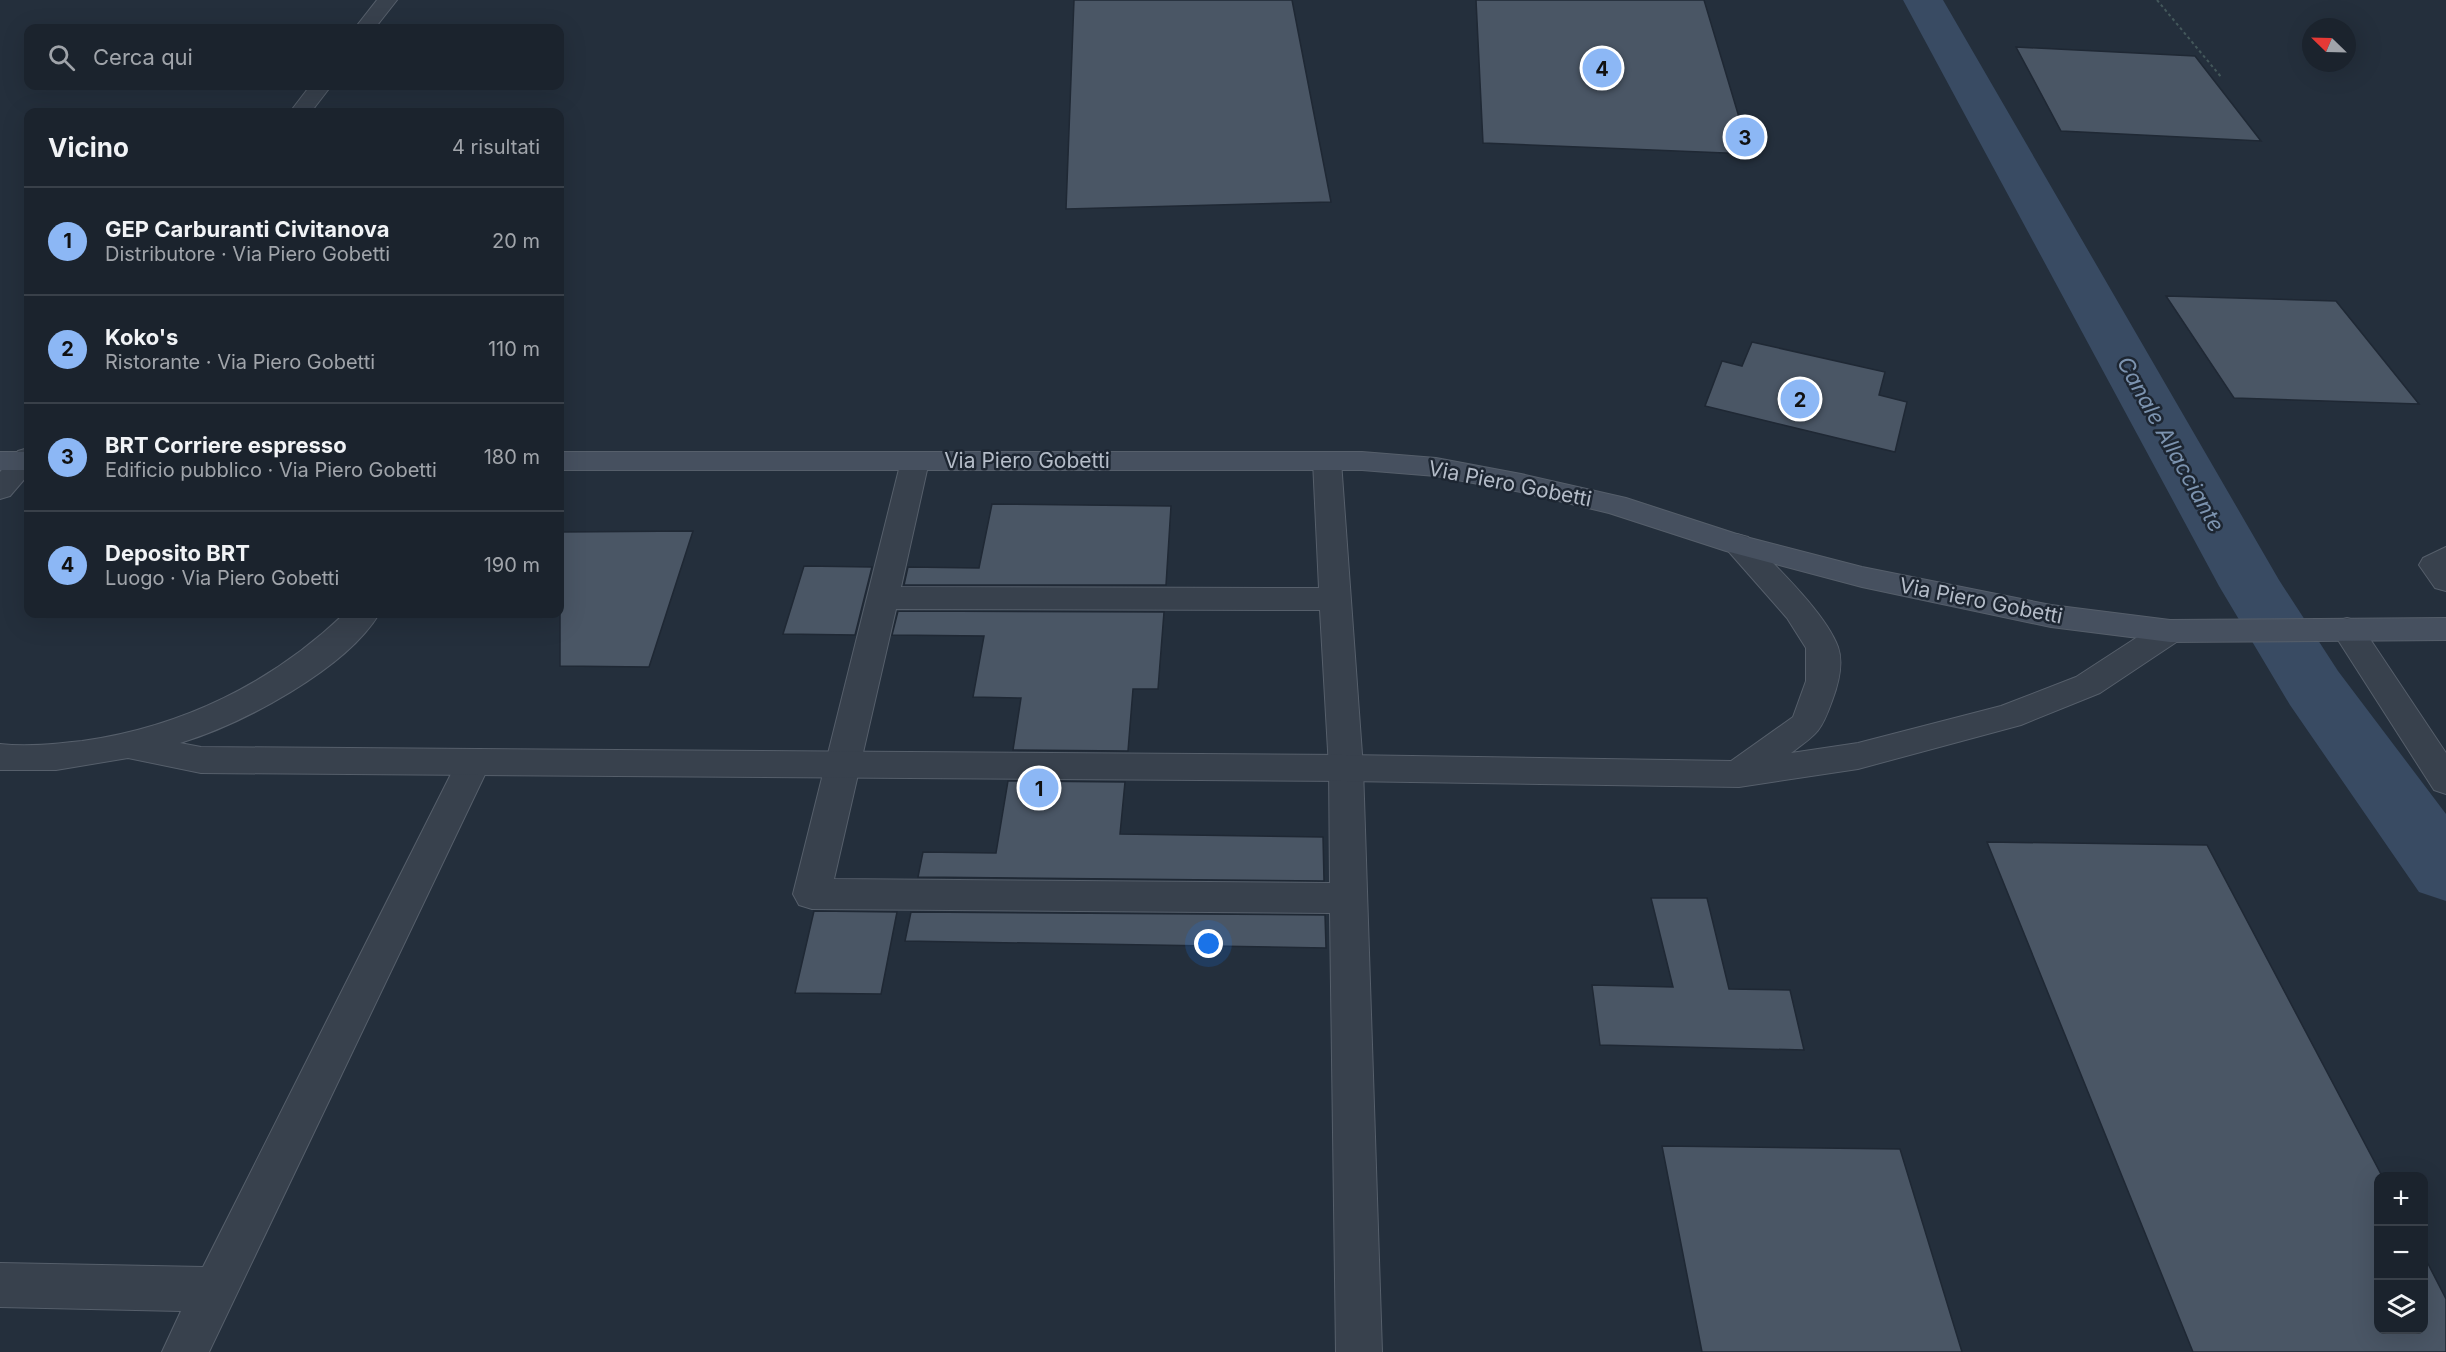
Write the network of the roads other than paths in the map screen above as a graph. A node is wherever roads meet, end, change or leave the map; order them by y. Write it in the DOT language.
graph roads {
  1 [pos="387,0"];
  2 [pos="368,24"];
  3 [pos="318,90"];
  4 [pos="303,108"];
  5 [pos="21,460"];
  6 [pos="564,461"];
  7 [pos="915,461"];
  8 [pos="1327,461"];
  9 [pos="0,490"];
  10 [pos="1737,544"];
  11 [pos="2446,557"];
  12 [pos="2446,581"];
  13 [pos="883,598"];
  14 [pos="1335,599"];
  15 [pos="359,618"];
  16 [pos="2335,629"];
  17 [pos="2446,629"];
  18 [pos="2170,630"];
  19 [pos="130,746"];
  20 [pos="2,760"];
  21 [pos="473,764"];
  22 [pos="842,766"];
  23 [pos="1346,768"];
  24 [pos="1738,774"];
  25 [pos="2446,781"];
  26 [pos="1349,898"];
  27 [pos="0,1285"];
  28 [pos="216,1290"];
  29 [pos="185,1352"];
  30 [pos="1359,1352"];
  1 -- 2 [label="street"];
  3 -- 4 [label="street"];
  5 -- 9 [label="street"];
  6 -- 7 [label="street, Via Piero Gobetti"];
  7 -- 8 [label="street, Via Piero Gobetti"];
  7 -- 13 [label="street"];
  8 -- 10 [label="street, Via Piero Gobetti"];
  8 -- 14 [label="street"];
  10 -- 18 [label="street, Via Piero Gobetti"];
  10 -- 24 [label="street"];
  11 -- 12 [label="street"];
  13 -- 14 [label="street"];
  13 -- 22 [label="street"];
  14 -- 23 [label="street"];
  15 -- 19 [label="street"];
  16 -- 17 [label="street, Via Piero Gobetti"];
  16 -- 18 [label="street, Via Piero Gobetti"];
  16 -- 25 [label="street"];
  18 -- 24 [label="street"];
  19 -- 20 [label="street"];
  19 -- 21 [label="street"];
  21 -- 22 [label="street"];
  21 -- 28 [label="street"];
  22 -- 23 [label="street"];
  22 -- 26 [label="street"];
  23 -- 24 [label="street"];
  23 -- 26 [label="street"];
  26 -- 30 [label="street"];
  27 -- 28 [label="street"];
  28 -- 29 [label="street"];
}
